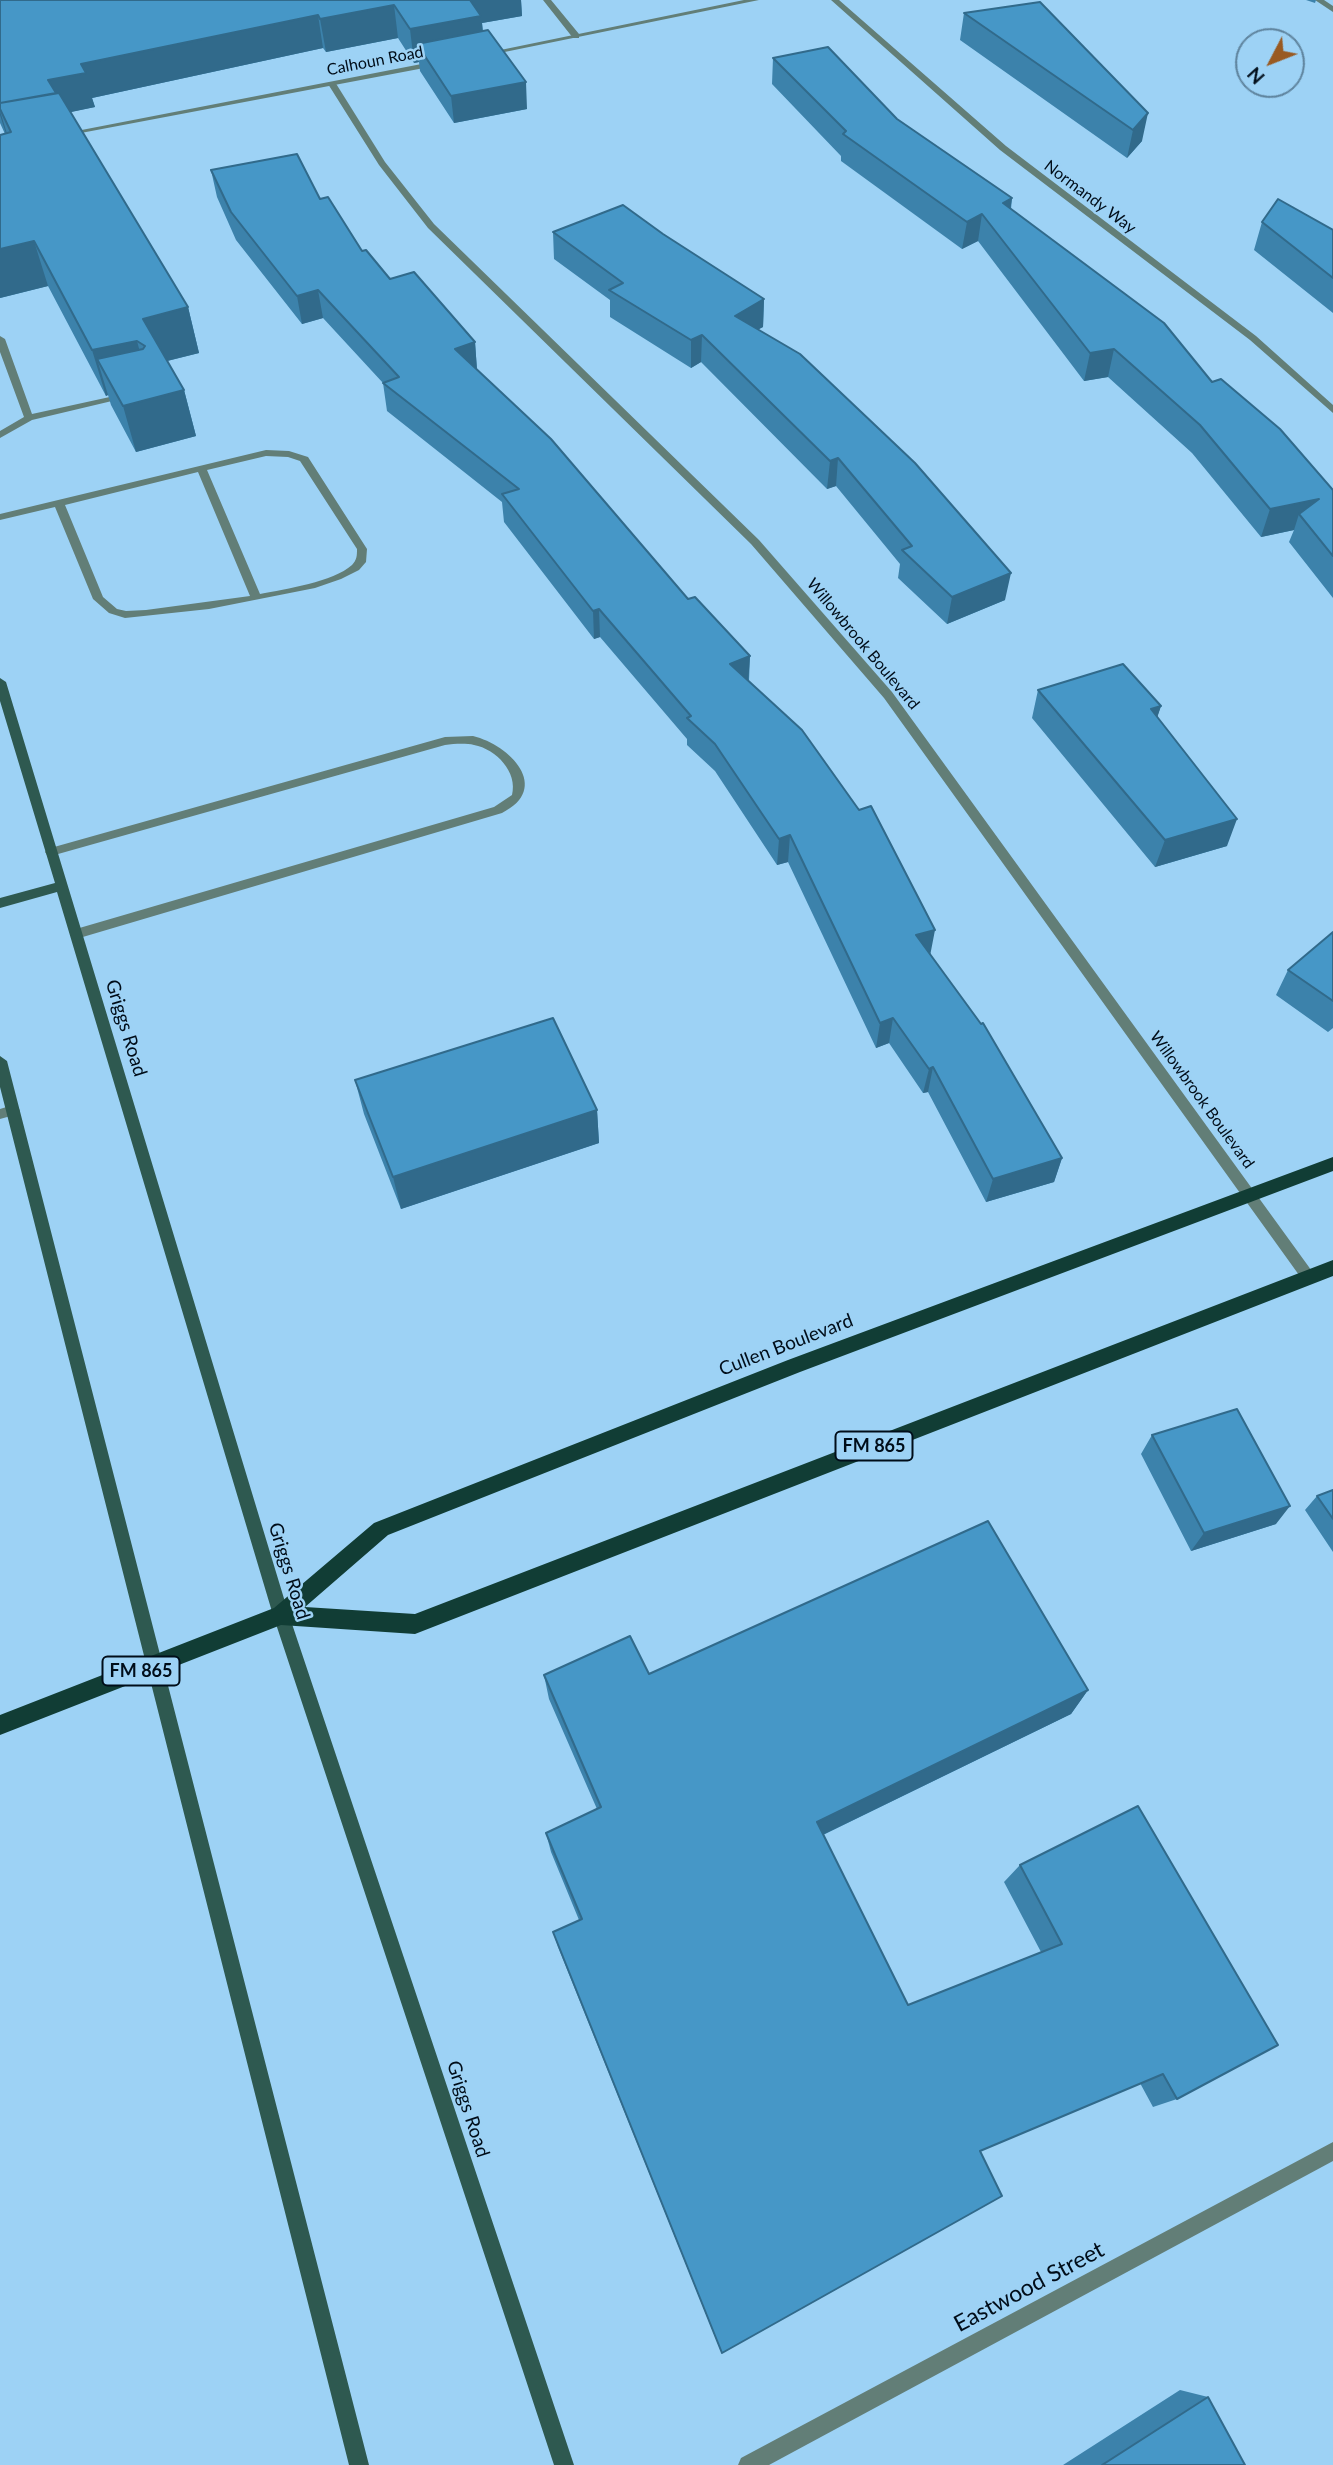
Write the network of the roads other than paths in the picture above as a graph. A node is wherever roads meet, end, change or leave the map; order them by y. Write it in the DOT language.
graph roads {
  1 [pos="547,0"];
  2 [pos="755,0"];
  3 [pos="835,0"];
  4 [pos="1319,0"];
  5 [pos="1333,10"];
  6 [pos="576,36"];
  7 [pos="480,55"];
  8 [pos="453,60"];
  9 [pos="332,84"];
  10 [pos="53,136"];
  11 [pos="0,339"];
  12 [pos="136,394"];
  13 [pos="1333,410"];
  14 [pos="29,418"];
  15 [pos="0,435"];
  16 [pos="201,469"];
  17 [pos="60,503"];
  18 [pos="0,517"];
  19 [pos="256,596"];
  20 [pos="0,682"];
  21 [pos="51,852"];
  22 [pos="61,886"];
  23 [pos="0,903"];
  24 [pos="76,934"];
  25 [pos="0,1061"];
  26 [pos="6,1112"];
  27 [pos="1333,1164"];
  28 [pos="1250,1194"];
  29 [pos="1333,1268"];
  30 [pos="1309,1278"];
  31 [pos="281,1615"];
  32 [pos="153,1667"];
  33 [pos="0,1725"];
  34 [pos="1333,2151"];
  35 [pos="359,2465"];
  36 [pos="564,2465"];
  37 [pos="748,2465"];
  1 -- 6 [label="street"];
  2 -- 6 [label="street"];
  3 -- 13 [label="street, Normandy Way"];
  4 -- 5 [label="street"];
  6 -- 7 [label="street"];
  8 -- 9 [label="street, Calhoun Road"];
  9 -- 10 [label="street, Calhoun Road"];
  9 -- 28 [label="street, Willowbrook Boulevard"];
  11 -- 14 [label="street"];
  12 -- 14 [label="street"];
  14 -- 15 [label="street"];
  16 -- 17 [label="street"];
  16 -- 19 [label="street"];
  16 -- 19 [label="street"];
  17 -- 18 [label="street"];
  17 -- 19 [label="street"];
  20 -- 21 [label="main road, Griggs Road"];
  21 -- 22 [label="main road, Griggs Road"];
  21 -- 24 [label="street"];
  22 -- 23 [label="main road"];
  22 -- 24 [label="main road, Griggs Road"];
  24 -- 31 [label="main road, Griggs Road"];
  25 -- 26 [label="main road"];
  26 -- 32 [label="main road"];
  27 -- 28 [label="main road, Cullen Boulevard / FM 865"];
  28 -- 30 [label="street, Willowbrook Boulevard"];
  28 -- 31 [label="main road, Cullen Boulevard / FM 865"];
  29 -- 30 [label="main road, Cullen Boulevard / FM 865"];
  30 -- 31 [label="main road, Cullen Boulevard / FM 865"];
  31 -- 32 [label="main road, Cullen Boulevard / FM 865"];
  31 -- 36 [label="main road, Griggs Road"];
  32 -- 33 [label="main road, Cullen Boulevard / FM 865"];
  32 -- 35 [label="main road"];
  34 -- 37 [label="street, Eastwood Street"];
}
